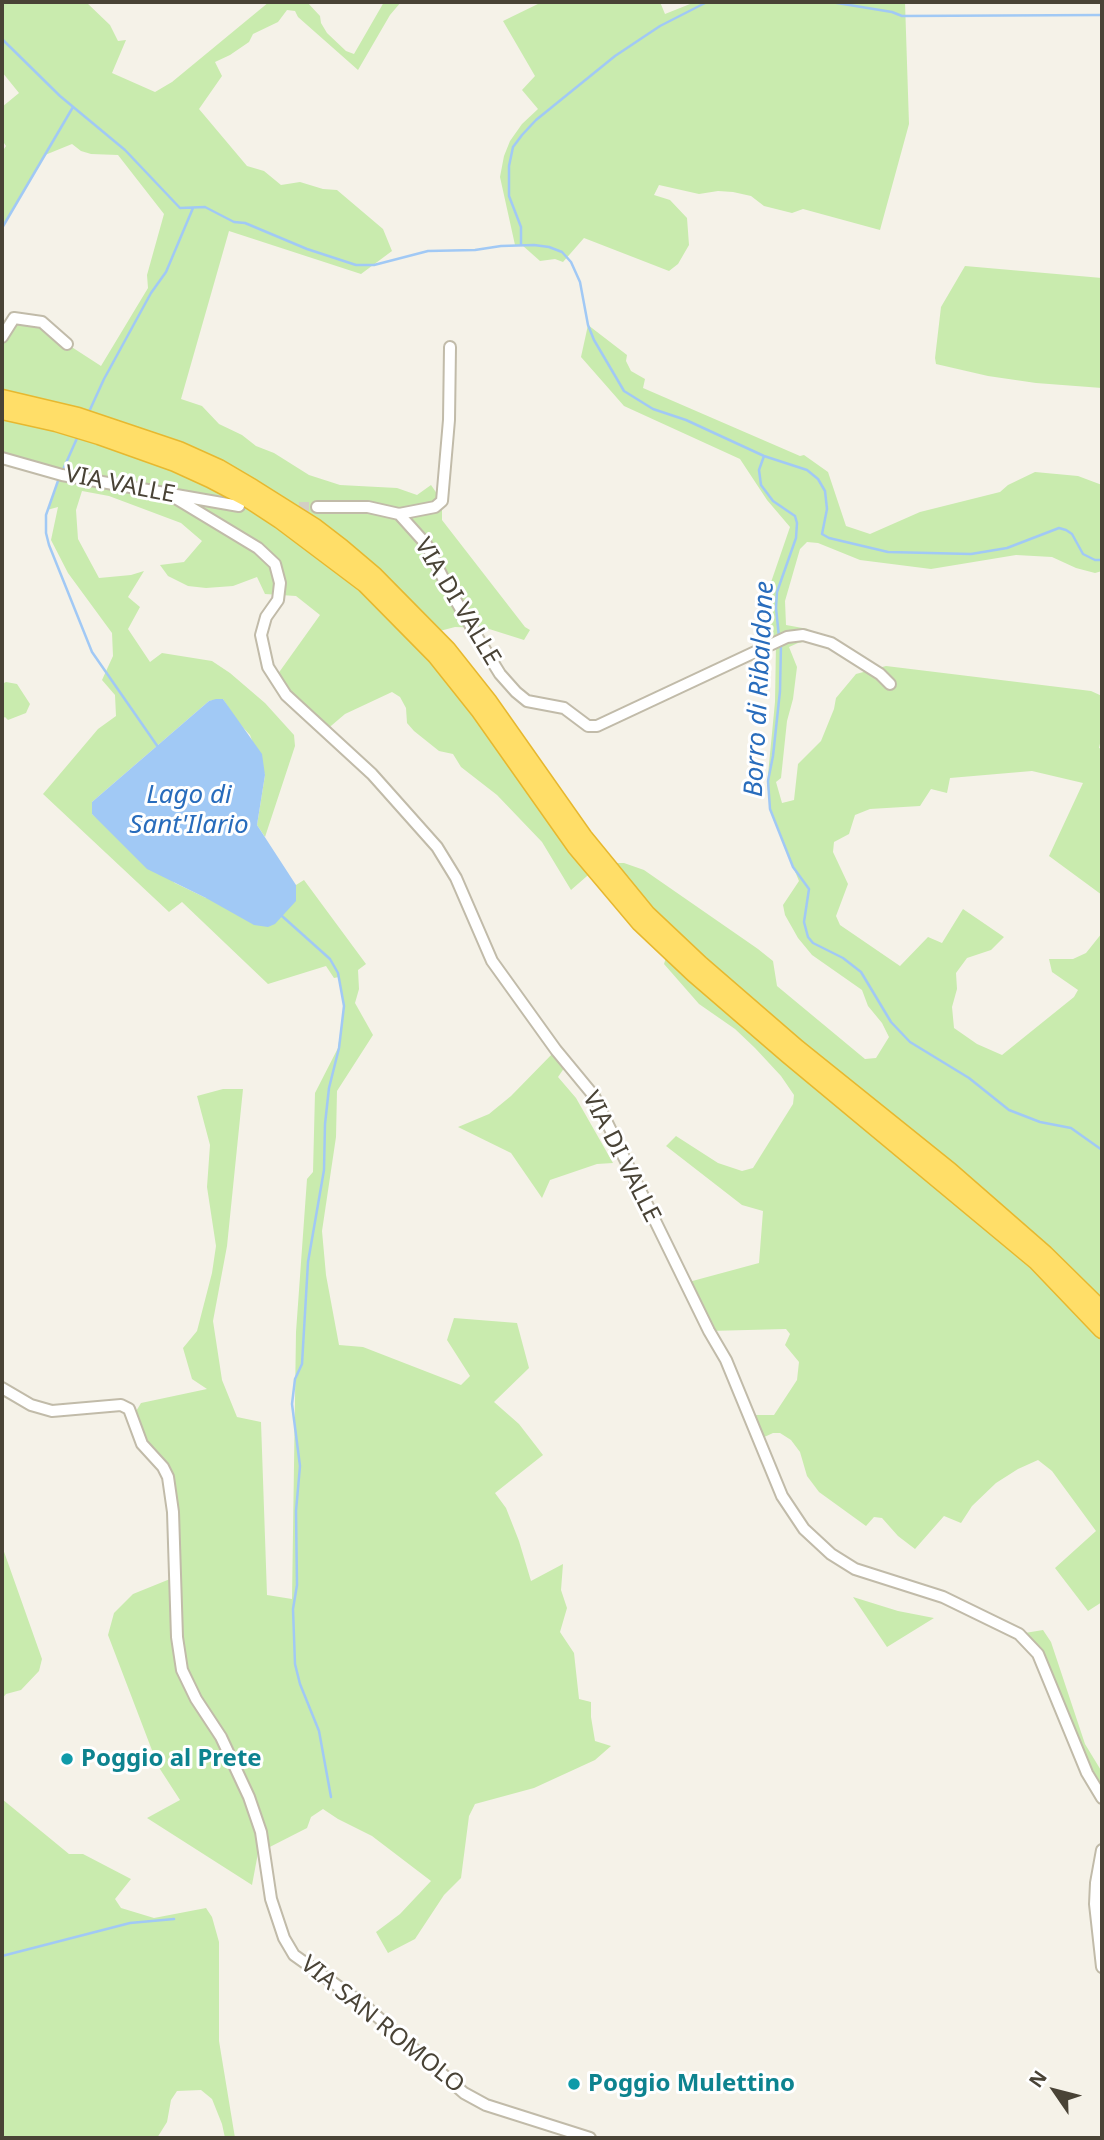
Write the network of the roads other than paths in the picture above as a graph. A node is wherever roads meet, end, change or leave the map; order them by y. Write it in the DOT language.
graph roads {
  1 [pos="2,337"];
  2 [pos="67,344"];
  3 [pos="450,347"];
  4 [pos="2,398"];
  5 [pos="2,411"];
  6 [pos="2,458"];
  7 [pos="172,496"];
  8 [pos="239,506"];
  9 [pos="317,507"];
  10 [pos="399,514"];
  11 [pos="890,684"];
  12 [pos="1102,1310"];
  13 [pos="1102,1330"];
  14 [pos="2,1388"];
  15 [pos="1102,1798"];
  16 [pos="1102,1850"];
  17 [pos="1102,1967"];
  18 [pos="590,2138"];
  1 -- 2 [label="street"];
  3 -- 10 [label="street, VIA DI VALLE"];
  4 -- 12 [label="highway"];
  5 -- 13 [label="highway"];
  6 -- 7 [label="street, VIA VALLE"];
  7 -- 8 [label="street, VIA VALLE"];
  7 -- 15 [label="street, VIA DI VALLE"];
  9 -- 10 [label="street, VIA DI VALLE"];
  10 -- 11 [label="street, VIA DI VALLE"];
  14 -- 18 [label="street, VIA SAN ROMOLO"];
  16 -- 17 [label="street"];
}
